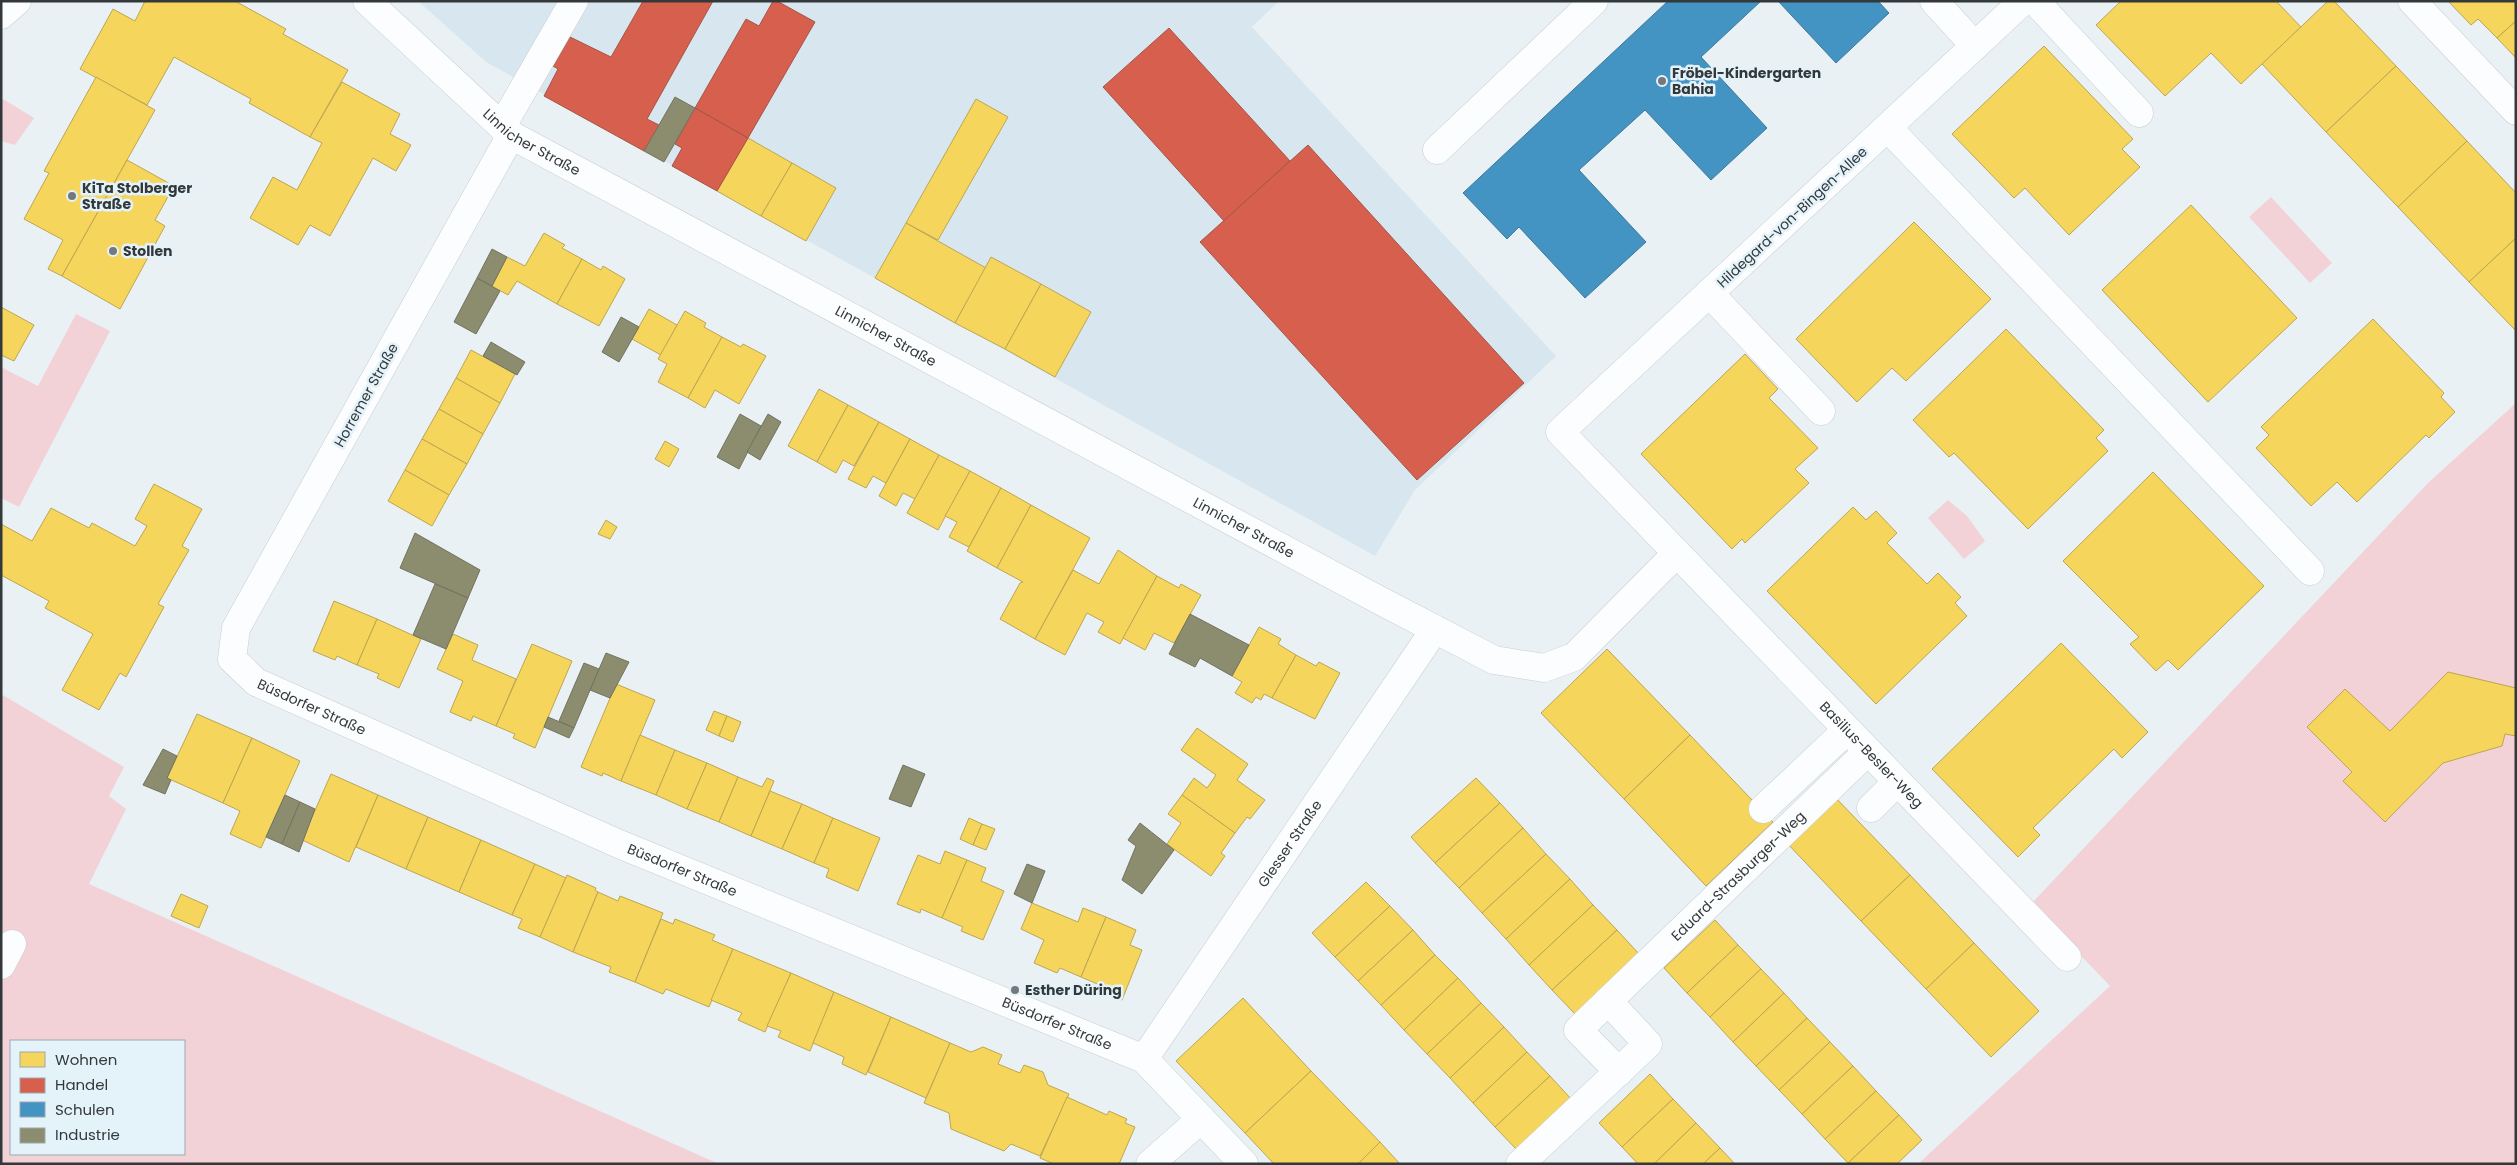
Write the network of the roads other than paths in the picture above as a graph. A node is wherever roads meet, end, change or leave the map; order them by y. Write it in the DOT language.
graph roads {
  1 [pos="17,1"];
  2 [pos="367,1"];
  3 [pos="574,1"];
  4 [pos="1594,1"];
  5 [pos="1934,1"];
  6 [pos="2023,1"];
  7 [pos="2035,1"];
  8 [pos="2412,1"];
  9 [pos="1,16"];
  10 [pos="1976,46"];
  11 [pos="2516,112"];
  12 [pos="2139,113"];
  13 [pos="1888,128"];
  14 [pos="506,130"];
  15 [pos="1437,150"];
  16 [pos="1709,294"];
  17 [pos="1821,411"];
  18 [pos="1560,432"];
  19 [pos="1677,553"];
  20 [pos="2310,571"];
  21 [pos="1435,629"];
  22 [pos="232,659"];
  23 [pos="1847,730"];
  24 [pos="1868,751"];
  25 [pos="1897,782"];
  26 [pos="1871,808"];
  27 [pos="1763,809"];
  28 [pos="2067,957"];
  29 [pos="1608,1001"];
  30 [pos="1144,1059"];
  31 [pos="1619,1072"];
  32 [pos="1201,1118"];
  33 [pos="1150,1164"];
  34 [pos="1244,1164"];
  35 [pos="1520,1164"];
  1 -- 9 [label="street"];
  2 -- 14 [label="street, Linnicher Straße"];
  3 -- 14 [label="street, Horremer Straße"];
  4 -- 15 [label="street"];
  5 -- 10 [label="street"];
  6 -- 10 [label="street, Hildegard-von-Bingen-Allee"];
  7 -- 12 [label="street"];
  8 -- 11 [label="street"];
  10 -- 13 [label="street, Hildegard-von-Bingen-Allee"];
  13 -- 16 [label="street, Hildegard-von-Bingen-Allee"];
  13 -- 20 [label="street"];
  14 -- 21 [label="street, Linnicher Straße"];
  14 -- 22 [label="street, Horremer Straße"];
  16 -- 17 [label="street"];
  16 -- 18 [label="street, Hildegard-von-Bingen-Allee"];
  18 -- 19 [label="street, Basilius-Besler-Weg"];
  19 -- 21 [label="street"];
  19 -- 23 [label="street, Basilius-Besler-Weg"];
  21 -- 30 [label="street, Glesser Straße"];
  22 -- 30 [label="street, Büsdorfer Straße"];
  23 -- 24 [label="street, Basilius-Besler-Weg"];
  23 -- 27 [label="street"];
  24 -- 25 [label="street, Basilius-Besler-Weg"];
  24 -- 29 [label="street, Eduard-Strasburger-Weg"];
  25 -- 26 [label="street"];
  25 -- 28 [label="street, Basilius-Besler-Weg"];
  29 -- 31 [label="street"];
  29 -- 31 [label="street, Eduard-Strasburger-Weg"];
  30 -- 32 [label="street"];
  31 -- 35 [label="street"];
  32 -- 33 [label="street"];
  32 -- 34 [label="street"];
}
